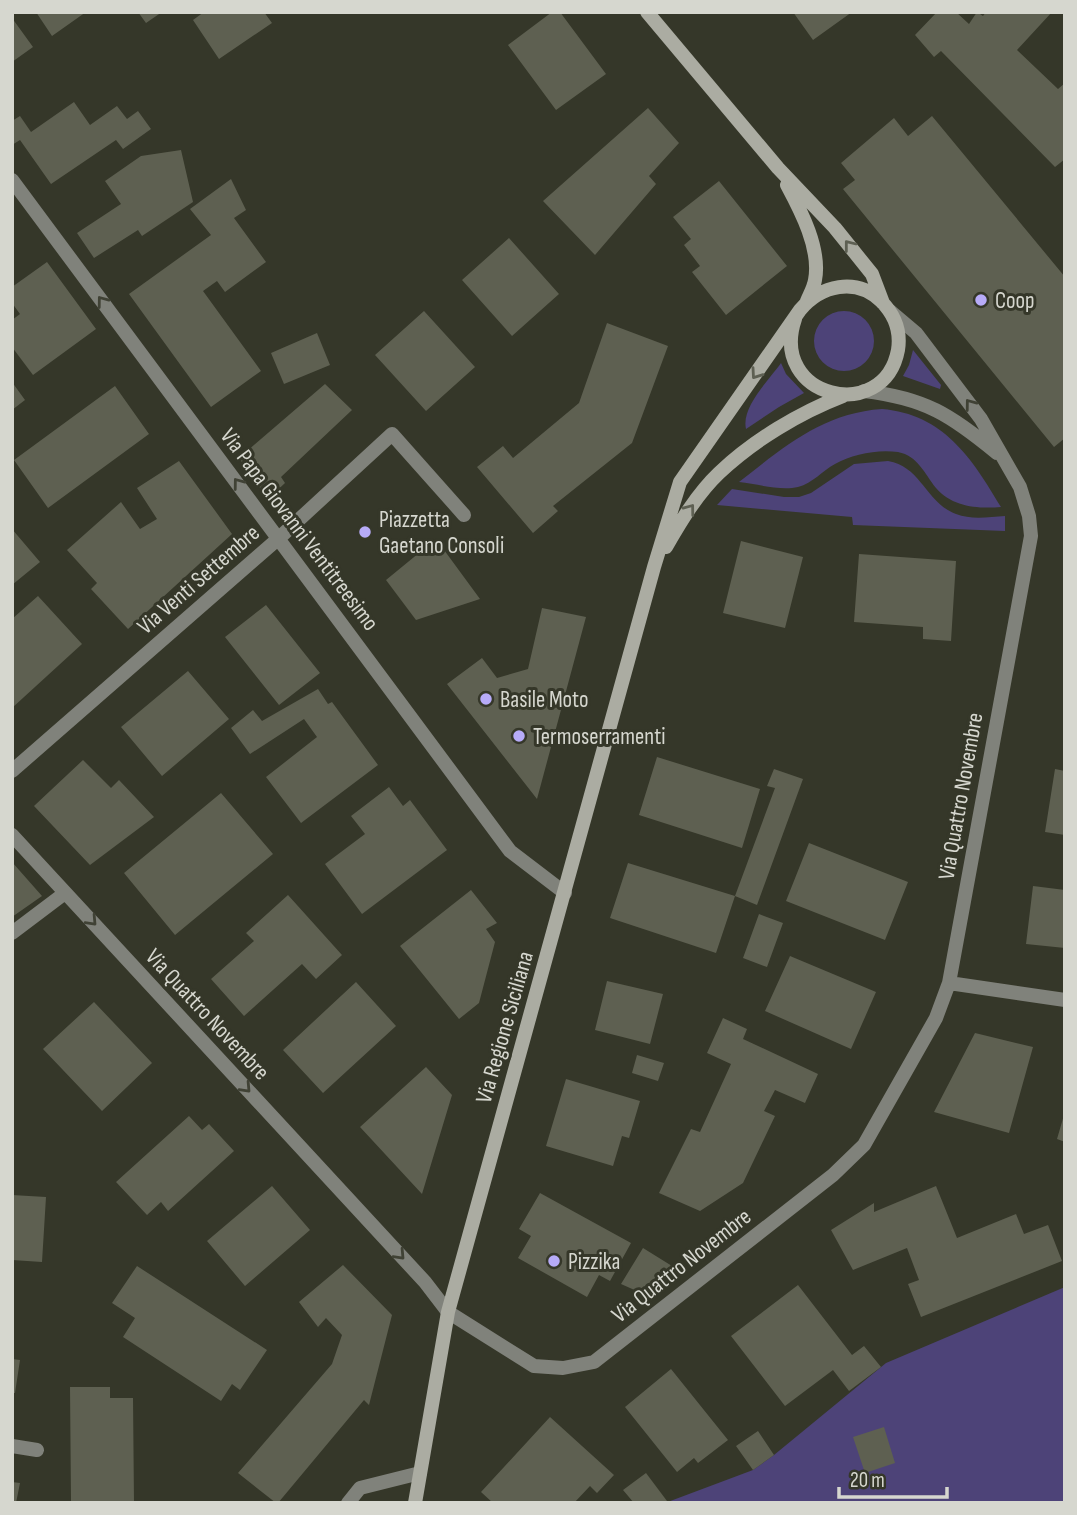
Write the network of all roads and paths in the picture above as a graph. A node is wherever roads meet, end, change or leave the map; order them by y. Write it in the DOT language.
graph roads {
  1 [pos="647,12"];
  2 [pos="778,169"];
  3 [pos="12,180"];
  4 [pos="807,302"];
  5 [pos="887,307"];
  6 [pos="795,318"];
  7 [pos="864,391"];
  8 [pos="844,395"];
  9 [pos="1007,461"];
  10 [pos="464,516"];
  11 [pos="278,538"];
  12 [pos="654,567"];
  13 [pos="12,771"];
  14 [pos="12,835"];
  15 [pos="65,892"];
  16 [pos="565,893"];
  17 [pos="12,933"];
  18 [pos="948,983"];
  19 [pos="1065,1000"];
  20 [pos="448,1312"];
  21 [pos="12,1446"];
  22 [pos="37,1450"];
  23 [pos="420,1473"];
  24 [pos="348,1503"];
  25 [pos="415,1503"];
  1 -- 2 [label="main road"];
  2 -- 4 [label="main road"];
  5 -- 2 [label="main road, one-way"];
  11 -- 3 [label="street, Via Papa Giovanni Ventitreesimo, one-way"];
  4 -- 5 [label="main road"];
  4 -- 6 [label="main road"];
  5 -- 7 [label="main road"];
  9 -- 5 [label="street, Via Quattro Novembre, one-way"];
  6 -- 8 [label="main road"];
  6 -- 12 [label="main road, one-way"];
  7 -- 8 [label="main road"];
  7 -- 9 [label="street"];
  12 -- 8 [label="main road, one-way"];
  9 -- 18 [label="street, Via Quattro Novembre"];
  10 -- 11 [label="street, Via Venti Settembre"];
  11 -- 13 [label="street, Via Venti Settembre"];
  11 -- 16 [label="street, Via Papa Giovanni Ventitreesimo"];
  12 -- 16 [label="main road, Via Regione Siciliana"];
  14 -- 15 [label="street, Via Quattro Novembre"];
  15 -- 17 [label="street"];
  15 -- 20 [label="street, Via Quattro Novembre, one-way"];
  16 -- 20 [label="main road, Via Regione Siciliana"];
  18 -- 19 [label="street"];
  18 -- 20 [label="street, Via Quattro Novembre"];
  20 -- 23 [label="main road, Via Regione Siciliana"];
  21 -- 22 [label="street"];
  23 -- 24 [label="street"];
  23 -- 25 [label="main road, Via Regione Siciliana"];
}
